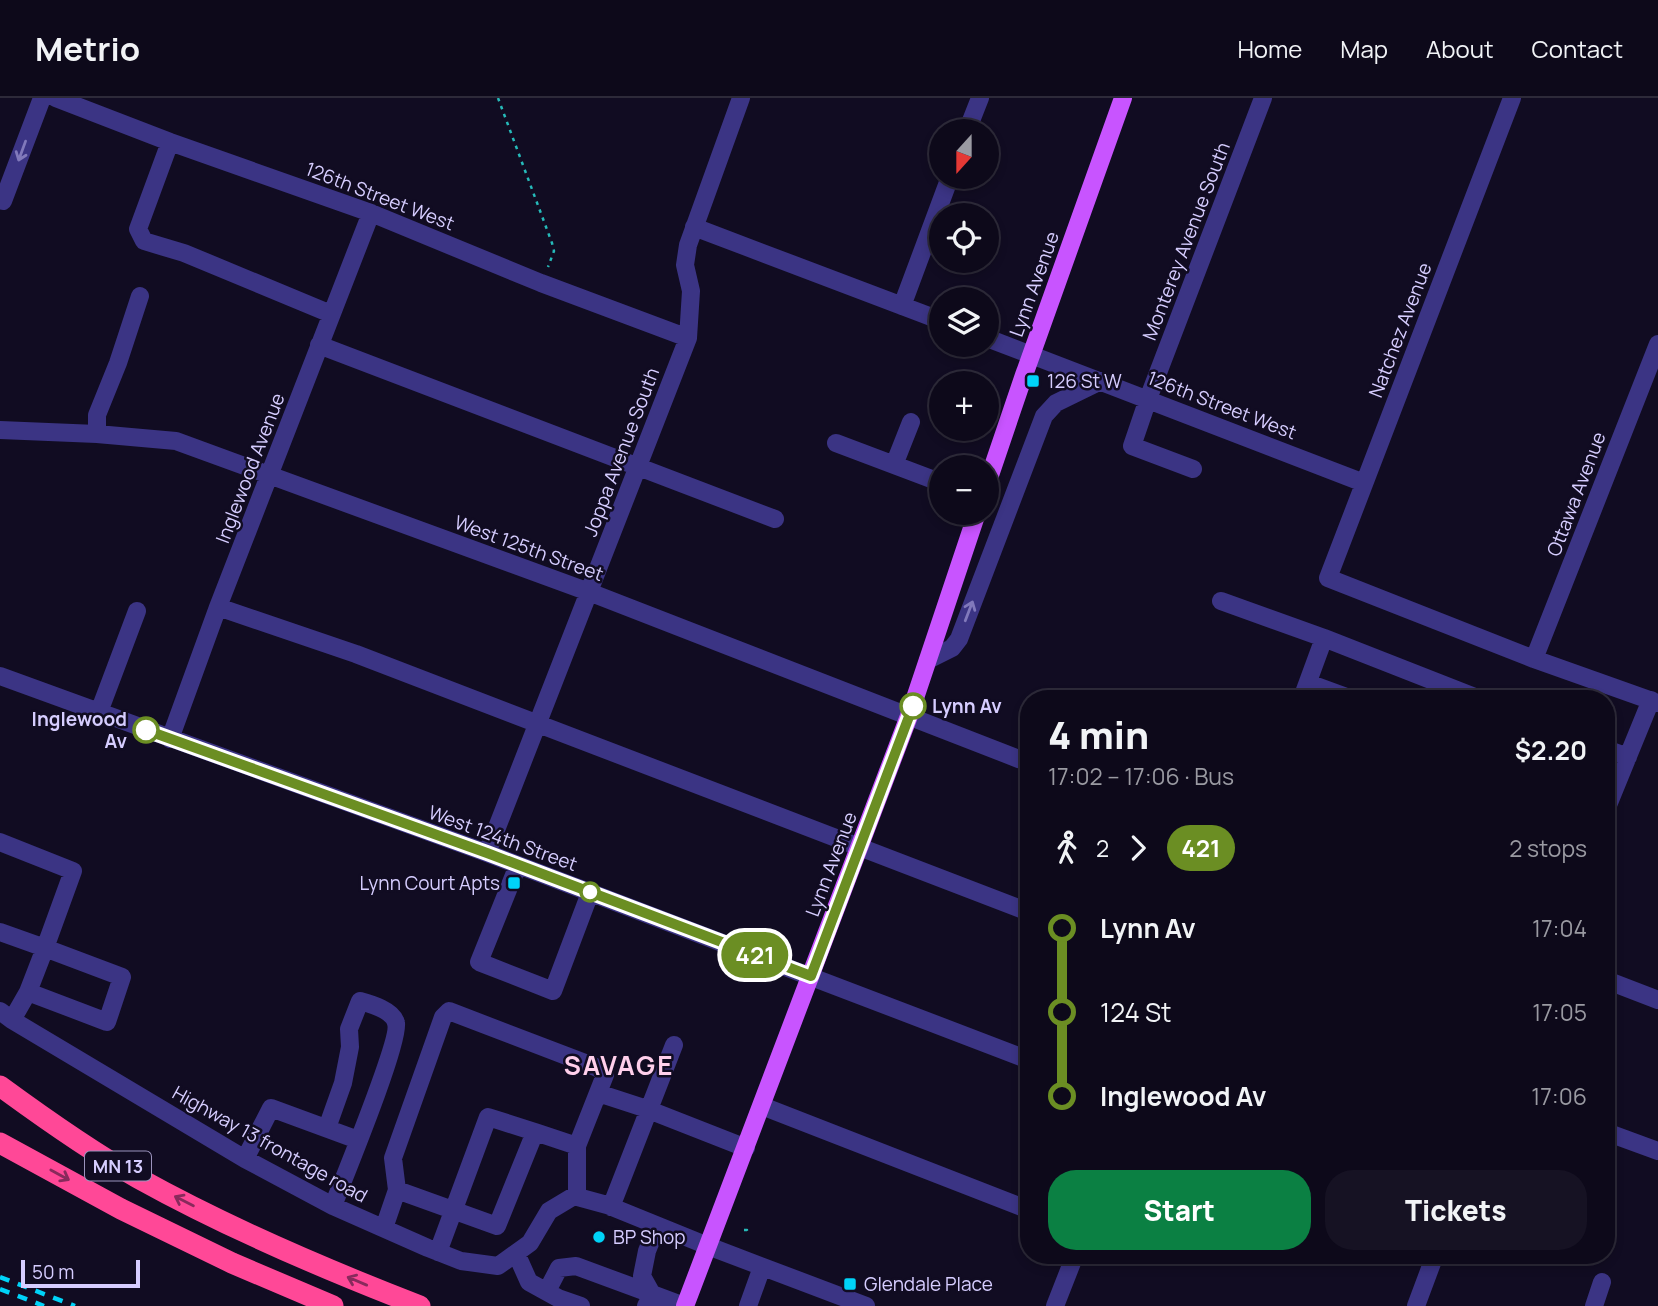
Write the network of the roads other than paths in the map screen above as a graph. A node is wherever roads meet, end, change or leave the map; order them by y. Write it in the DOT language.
graph roads {
  1 [pos="42,98"];
  2 [pos="56,98"];
  3 [pos="741,98"];
  4 [pos="980,98"];
  5 [pos="1123,98"];
  6 [pos="1264,98"];
  7 [pos="1512,98"];
  8 [pos="972,119"];
  9 [pos="170,142"];
  10 [pos="945,189"];
  11 [pos="0,200"];
  12 [pos="371,213"];
  13 [pos="694,227"];
  14 [pos="140,296"];
  15 [pos="901,306"];
  16 [pos="331,314"];
  17 [pos="929,316"];
  18 [pos="688,338"];
  19 [pos="999,342"];
  20 [pos="1658,344"];
  21 [pos="319,345"];
  22 [pos="1032,354"];
  23 [pos="1101,381"];
  24 [pos="1148,399"];
  25 [pos="911,422"];
  26 [pos="0,430"];
  27 [pos="97,434"];
  28 [pos="836,443"];
  29 [pos="997,455"];
  30 [pos="894,465"];
  31 [pos="638,466"];
  32 [pos="1193,469"];
  33 [pos="270,475"];
  34 [pos="929,478"];
  35 [pos="1364,483"];
  36 [pos="775,519"];
  37 [pos="974,525"];
  38 [pos="589,592"];
  39 [pos="1221,601"];
  40 [pos="218,607"];
  41 [pos="137,611"];
  42 [pos="1324,638"];
  43 [pos="928,660"];
  44 [pos="1534,660"];
  45 [pos="0,676"];
  46 [pos="1305,690"];
  47 [pos="1457,690"];
  48 [pos="1654,701"];
  49 [pos="99,712"];
  50 [pos="909,716"];
  51 [pos="537,724"];
  52 [pos="170,739"];
  53 [pos="1615,752"];
  54 [pos="1628,757"];
  55 [pos="1020,759"];
  56 [pos="1615,786"];
  57 [pos="0,842"];
  58 [pos="860,847"];
  59 [pos="487,853"];
  60 [pos="518,865"];
  61 [pos="590,893"];
  62 [pos="1020,909"];
  63 [pos="0,932"];
  64 [pos="45,948"];
  65 [pos="811,976"];
  66 [pos="1615,984"];
  67 [pos="28,992"];
  68 [pos="1658,1000"];
  69 [pos="6,1016"];
  70 [pos="674,1045"];
  71 [pos="1020,1057"];
  72 [pos="0,1086"];
  73 [pos="598,1093"];
  74 [pos="762,1106"];
  75 [pos="648,1110"];
  76 [pos="327,1128"];
  77 [pos="535,1132"];
  78 [pos="1615,1135"];
  79 [pos="358,1140"];
  80 [pos="0,1143"];
  81 [pos="577,1146"];
  82 [pos="746,1148"];
  83 [pos="1658,1151"];
  84 [pos="245,1158"];
  85 [pos="397,1190"];
  86 [pos="577,1197"];
  87 [pos="333,1206"];
  88 [pos="1020,1206"];
  89 [pos="611,1207"];
  90 [pos="454,1210"];
  91 [pos="657,1226"];
  92 [pos="384,1228"];
  93 [pos="708,1246"];
  94 [pos="523,1248"];
  95 [pos="438,1252"];
  96 [pos="1071,1264"];
  97 [pos="1432,1264"];
  98 [pos="762,1267"];
  99 [pos="1602,1282"];
  100 [pos="547,1292"];
  101 [pos="649,1300"];
  102 [pos="333,1306"];
  103 [pos="420,1306"];
  104 [pos="581,1306"];
  105 [pos="685,1306"];
  106 [pos="748,1306"];
  107 [pos="866,1306"];
  108 [pos="1055,1306"];
  109 [pos="1416,1306"];
  110 [pos="1594,1306"];
  1 -- 11 [label="street, one-way"];
  2 -- 9 [label="street, 126th Street West"];
  3 -- 13 [label="street, Joppa Avenue South"];
  4 -- 8 [label="street"];
  5 -- 22 [label="main road, Lynn Avenue"];
  6 -- 24 [label="street, Monterey Avenue South"];
  7 -- 35 [label="street, Natchez Avenue"];
  9 -- 12 [label="street, 126th Street West"];
  9 -- 16 [label="street"];
  10 -- 15 [label="street"];
  12 -- 16 [label="street, Inglewood Avenue"];
  12 -- 18 [label="street, 126th Street West"];
  13 -- 15 [label="street"];
  13 -- 18 [label="street, Joppa Avenue South"];
  14 -- 27 [label="street"];
  15 -- 17 [label="street"];
  16 -- 21 [label="street, Inglewood Avenue"];
  18 -- 31 [label="street, Joppa Avenue South"];
  19 -- 22 [label="street, 126th Street West"];
  20 -- 44 [label="street, Ottawa Avenue"];
  21 -- 31 [label="street"];
  21 -- 33 [label="street, Inglewood Avenue"];
  22 -- 23 [label="street, 126th Street West"];
  22 -- 29 [label="main road, Lynn Avenue"];
  23 -- 24 [label="street, 126th Street West"];
  43 -- 23 [label="street, one-way"];
  24 -- 32 [label="street, Monterey Avenue South"];
  24 -- 35 [label="street, 126th Street West"];
  25 -- 30 [label="street"];
  26 -- 27 [label="street, West 125th Street"];
  27 -- 33 [label="street, West 125th Street"];
  28 -- 30 [label="street"];
  30 -- 34 [label="street"];
  31 -- 36 [label="street"];
  31 -- 38 [label="street, Joppa Avenue South"];
  33 -- 38 [label="street, West 125th Street"];
  33 -- 40 [label="street, Inglewood Avenue"];
  35 -- 44 [label="street, Natchez Avenue"];
  37 -- 43 [label="main road, Lynn Avenue"];
  38 -- 50 [label="street, West 125th Street"];
  38 -- 51 [label="street, Joppa Avenue South"];
  39 -- 42 [label="street"];
  40 -- 51 [label="street"];
  40 -- 52 [label="street, Inglewood Avenue"];
  41 -- 49 [label="street"];
  42 -- 46 [label="street"];
  42 -- 47 [label="street"];
  43 -- 50 [label="main road, Lynn Avenue"];
  44 -- 48 [label="street"];
  45 -- 49 [label="street, West 124th Street"];
  48 -- 54 [label="street"];
  49 -- 52 [label="street, West 124th Street"];
  50 -- 55 [label="street, West 125th Street"];
  50 -- 58 [label="main road, Lynn Avenue"];
  51 -- 58 [label="street"];
  51 -- 59 [label="street, Joppa Avenue South"];
  52 -- 59 [label="street, West 124th Street"];
  53 -- 54 [label="street"];
  54 -- 56 [label="street"];
  57 -- 64 [label="street"];
  58 -- 62 [label="street"];
  58 -- 65 [label="main road, Lynn Avenue"];
  59 -- 60 [label="street, West 124th Street"];
  60 -- 61 [label="street, West 124th Street"];
  60 -- 61 [label="street"];
  61 -- 65 [label="street, West 124th Street"];
  63 -- 64 [label="street"];
  64 -- 67 [label="street"];
  64 -- 67 [label="street"];
  65 -- 71 [label="street, West 124th Street"];
  65 -- 74 [label="main road, Lynn Avenue"];
  66 -- 68 [label="street"];
  67 -- 69 [label="street"];
  69 -- 84 [label="street, Highway 13 frontage road"];
  70 -- 75 [label="street"];
  103 -- 72 [label="highway, MN 13, one-way"];
  73 -- 75 [label="street"];
  73 -- 81 [label="street"];
  73 -- 85 [label="street"];
  74 -- 82 [label="main road, Lynn Avenue"];
  74 -- 88 [label="street"];
  75 -- 82 [label="street"];
  75 -- 89 [label="street"];
  76 -- 79 [label="street"];
  76 -- 79 [label="street"];
  76 -- 84 [label="street"];
  77 -- 81 [label="street"];
  77 -- 90 [label="street"];
  77 -- 90 [label="street"];
  78 -- 83 [label="street"];
  79 -- 87 [label="street"];
  80 -- 102 [label="highway, MN 13, one-way"];
  81 -- 86 [label="street"];
  82 -- 93 [label="main road, Lynn Avenue"];
  84 -- 87 [label="street, Highway 13 frontage road"];
  85 -- 90 [label="street"];
  85 -- 92 [label="street"];
  86 -- 89 [label="street"];
  86 -- 94 [label="street"];
  87 -- 92 [label="street, Highway 13 frontage road"];
  89 -- 91 [label="street"];
  90 -- 95 [label="street"];
  91 -- 93 [label="street"];
  91 -- 101 [label="street"];
  92 -- 95 [label="street, Highway 13 frontage road"];
  93 -- 98 [label="street"];
  93 -- 105 [label="main road, Lynn Avenue"];
  94 -- 95 [label="street, Highway 13 frontage road"];
  94 -- 100 [label="street"];
  96 -- 108 [label="street"];
  97 -- 109 [label="street"];
  98 -- 106 [label="street"];
  98 -- 107 [label="street"];
  99 -- 110 [label="street"];
  100 -- 101 [label="street"];
  100 -- 104 [label="street"];
  101 -- 105 [label="street"];
}
